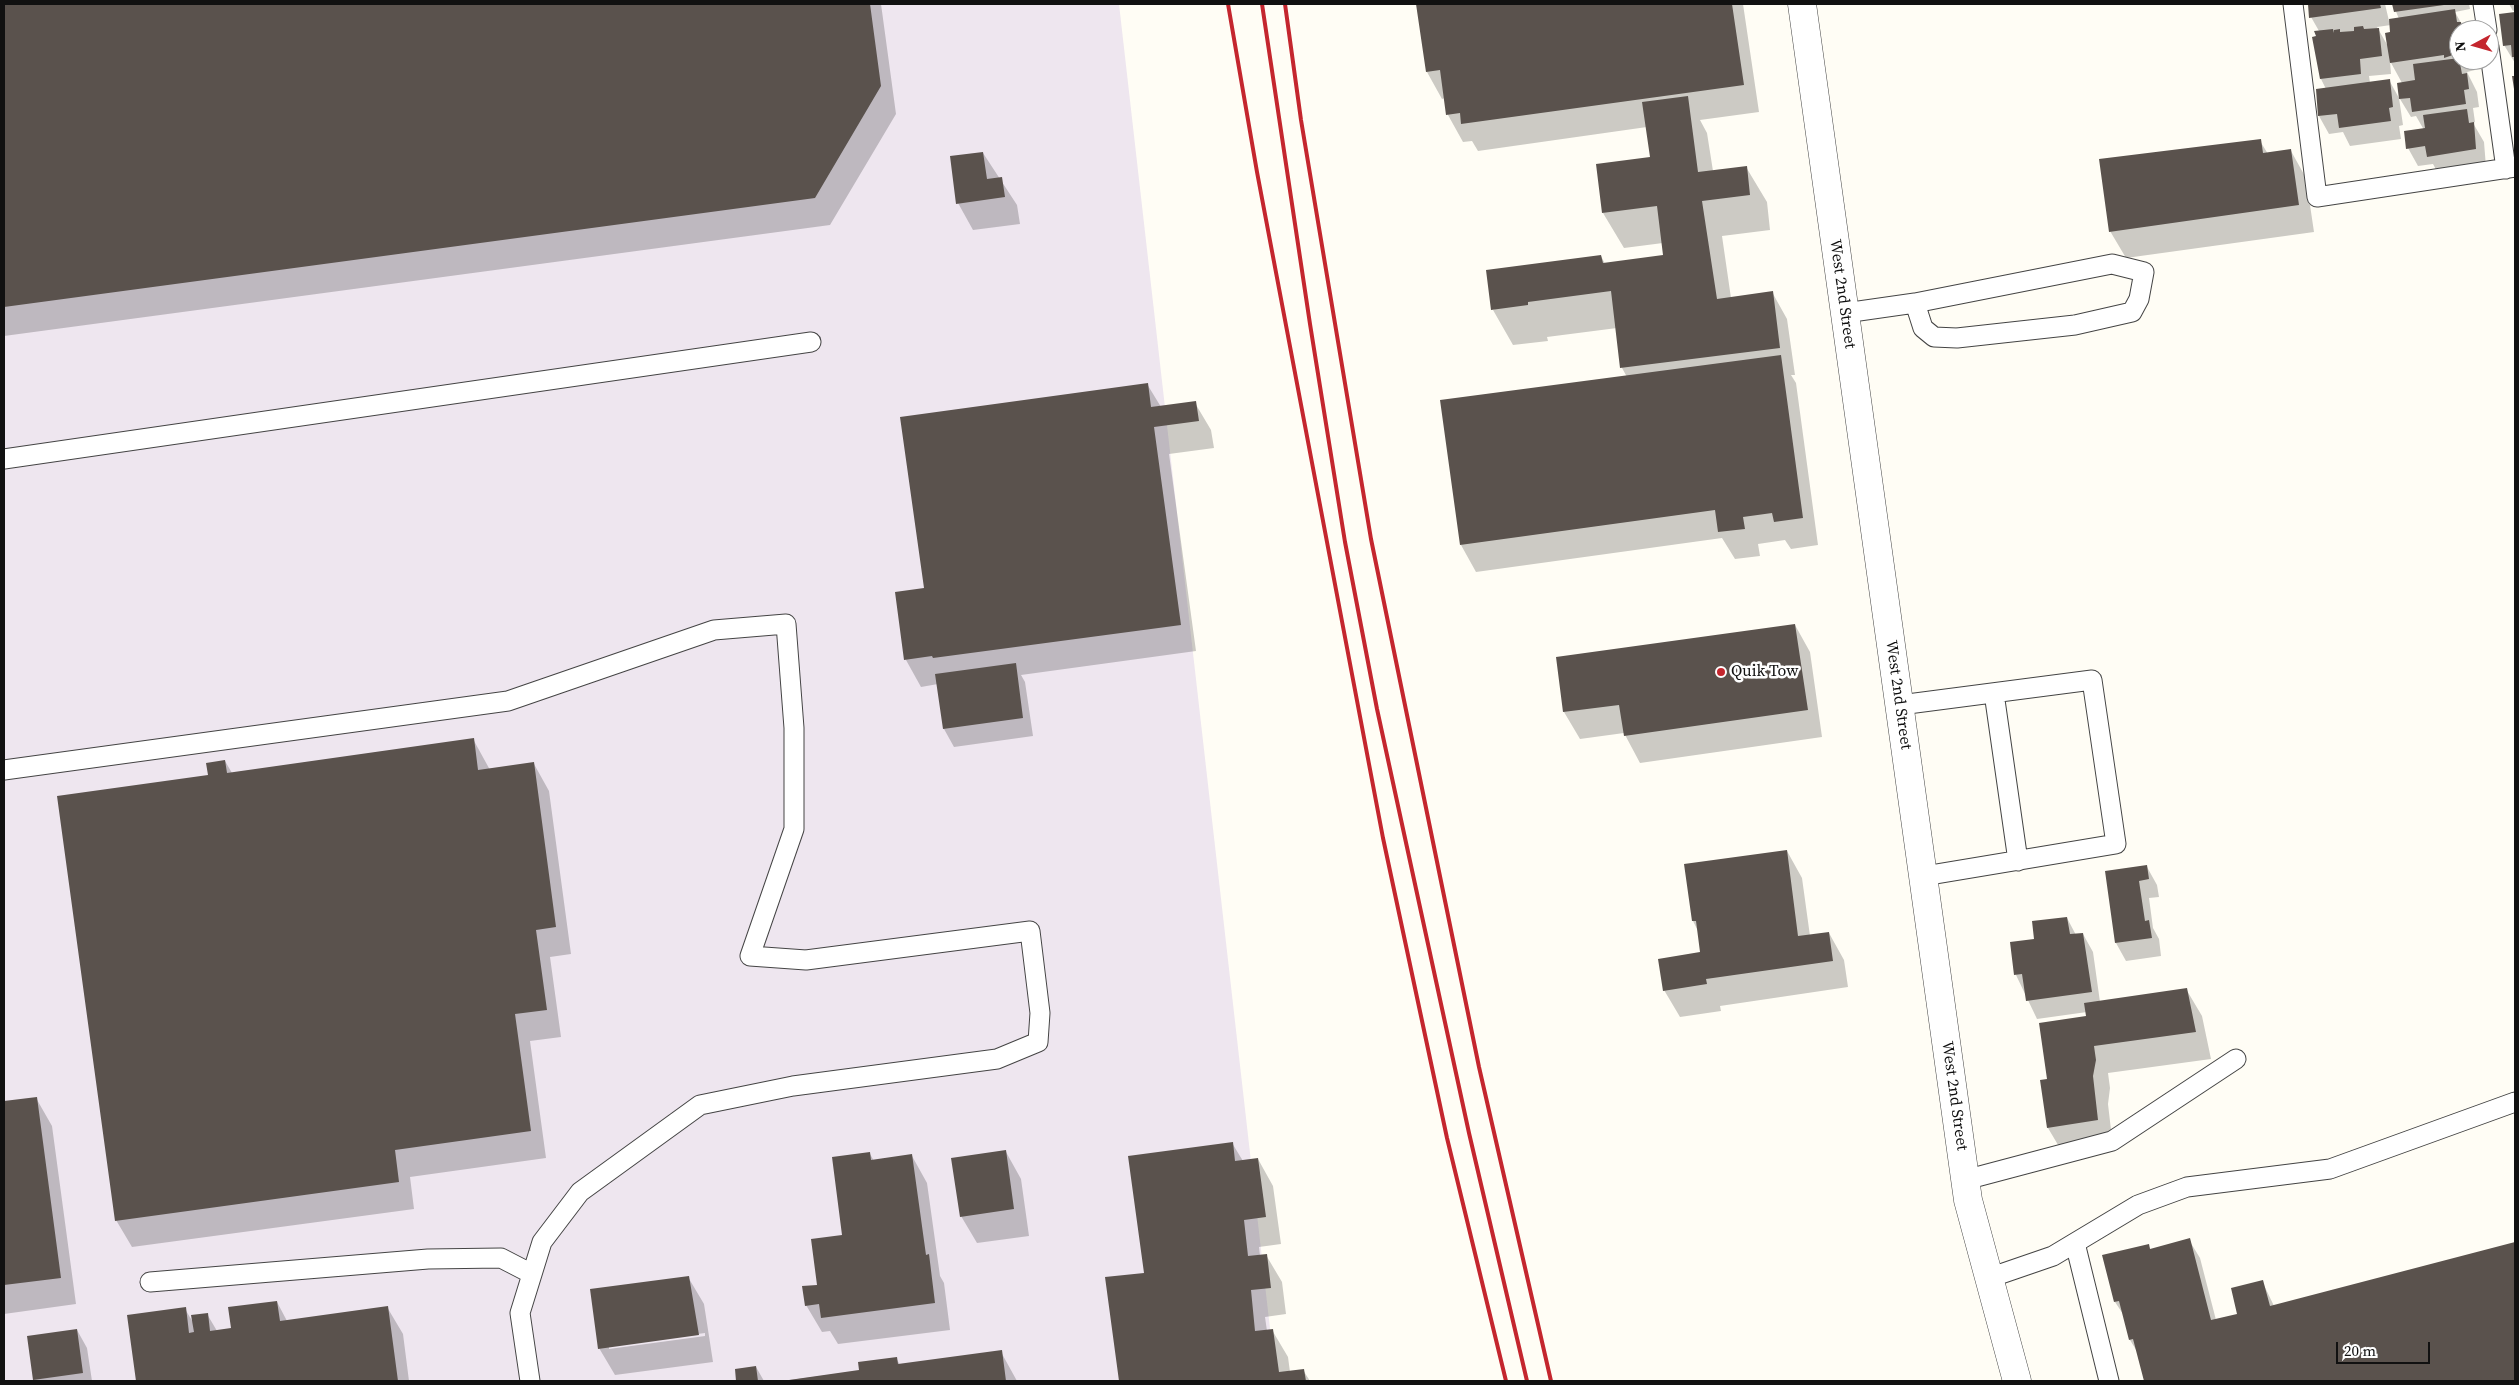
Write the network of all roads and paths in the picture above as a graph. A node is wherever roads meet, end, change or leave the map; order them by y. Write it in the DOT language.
graph roads {
  1 [pos="1802,4"];
  2 [pos="2293,4"];
  3 [pos="2483,4"];
  4 [pos="2485,20"];
  5 [pos="2493,70"];
  6 [pos="2511,168"];
  7 [pos="1915,303"];
  8 [pos="1845,313"];
  9 [pos="811,342"];
  10 [pos="4,459"];
  11 [pos="1994,693"];
  12 [pos="1900,705"];
  13 [pos="4,770"];
  14 [pos="2018,861"];
  15 [pos="1924,876"];
  16 [pos="2236,1059"];
  17 [pos="2515,1102"];
  18 [pos="1965,1180"];
  19 [pos="2075,1243"];
  20 [pos="532,1274"];
  21 [pos="1989,1278"];
  22 [pos="150,1282"];
  23 [pos="530,1381"];
  24 [pos="2017,1381"];
  25 [pos="2109,1381"];
  1 -- 8 [label="street, West 2nd Street"];
  2 -- 6 [label="lane"];
  3 -- 4 [label="lane"];
  5 -- 6 [label="lane"];
  7 -- 7 [label="lane"];
  7 -- 8 [label="lane"];
  8 -- 12 [label="street, West 2nd Street"];
  9 -- 10 [label="lane"];
  11 -- 12 [label="lane"];
  11 -- 14 [label="lane"];
  11 -- 14 [label="lane"];
  12 -- 15 [label="street, West 2nd Street"];
  13 -- 20 [label="lane"];
  14 -- 15 [label="lane"];
  15 -- 18 [label="street, West 2nd Street"];
  16 -- 18 [label="lane"];
  17 -- 19 [label="lane"];
  18 -- 21 [label="street, West 2nd Street"];
  19 -- 21 [label="lane"];
  19 -- 25 [label="lane"];
  20 -- 22 [label="lane"];
  20 -- 23 [label="lane"];
  21 -- 24 [label="street, West 2nd Street"];
}
